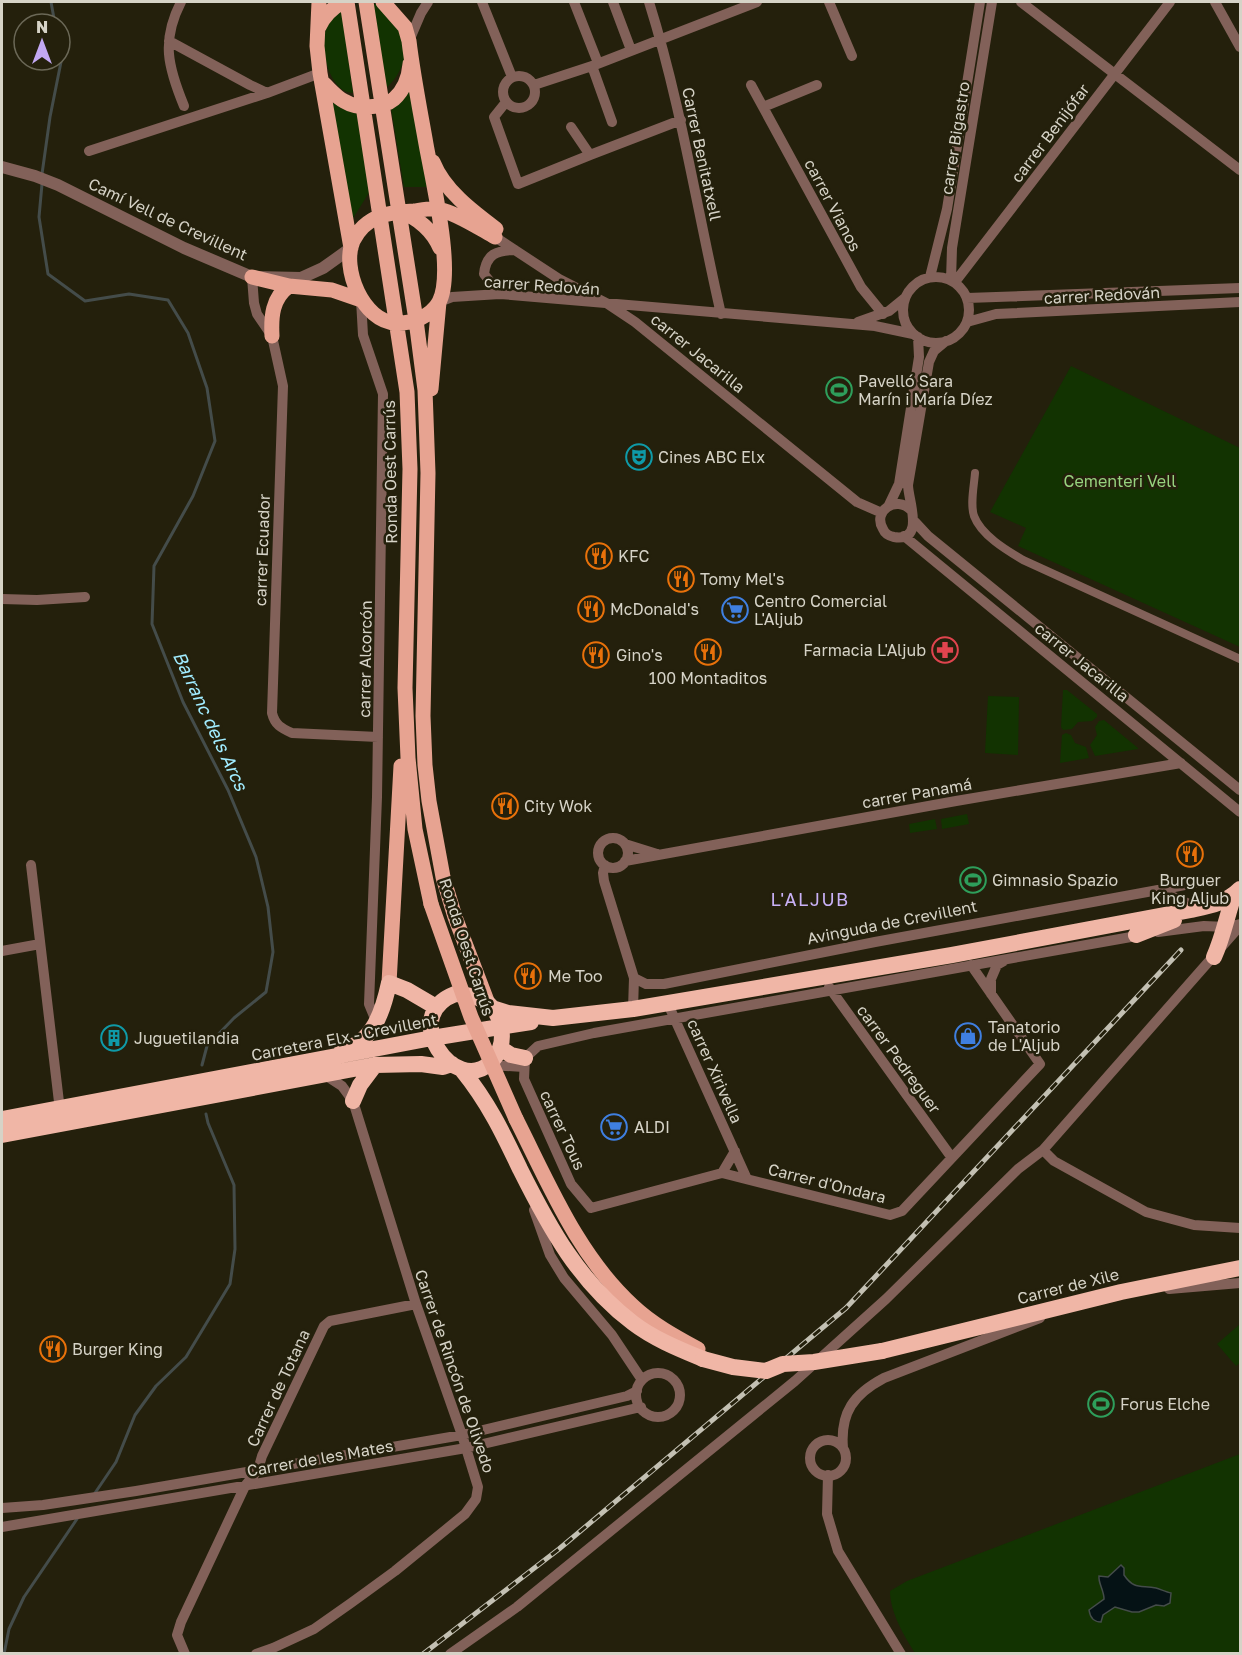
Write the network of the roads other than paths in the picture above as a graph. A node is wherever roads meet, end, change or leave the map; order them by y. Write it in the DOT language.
graph roads {
  1 [pos="181,2"];
  2 [pos="319,2"];
  3 [pos="345,2"];
  4 [pos="366,2"];
  5 [pos="383,2"];
  6 [pos="401,2"];
  7 [pos="428,2"];
  8 [pos="482,2"];
  9 [pos="574,2"];
  10 [pos="613,2"];
  11 [pos="649,2"];
  12 [pos="757,2"];
  13 [pos="829,2"];
  14 [pos="980,2"];
  15 [pos="992,2"];
  16 [pos="1021,2"];
  17 [pos="1170,2"];
  18 [pos="1215,2"];
  19 [pos="317,32"];
  20 [pos="661,39"];
  21 [pos="169,40"];
  22 [pos="408,41"];
  23 [pos="1240,47"];
  24 [pos="631,50"];
  25 [pos="852,56"];
  26 [pos="595,64"];
  27 [pos="1114,74"];
  28 [pos="321,77"];
  29 [pos="512,77"];
  30 [pos="534,85"];
  31 [pos="751,85"];
  32 [pos="817,85"];
  33 [pos="267,93"];
  34 [pos="506,102"];
  35 [pos="381,104"];
  36 [pos="184,106"];
  37 [pos="362,107"];
  38 [pos="763,107"];
  39 [pos="681,120"];
  40 [pos="612,122"];
  41 [pos="571,127"];
  42 [pos="425,139"];
  43 [pos="89,151"];
  44 [pos="590,155"];
  45 [pos="2,167"];
  46 [pos="1240,170"];
  47 [pos="437,209"];
  48 [pos="398,212"];
  49 [pos="379,214"];
  50 [pos="496,234"];
  51 [pos="351,248"];
  52 [pos="516,250"];
  53 [pos="444,259"];
  54 [pos="252,277"];
  55 [pos="930,277"];
  56 [pos="559,279"];
  57 [pos="953,281"];
  58 [pos="289,286"];
  59 [pos="1240,288"];
  60 [pos="500,294"];
  61 [pos="905,297"];
  62 [pos="967,298"];
  63 [pos="361,300"];
  64 [pos="439,302"];
  65 [pos="1240,302"];
  66 [pos="608,304"];
  67 [pos="721,314"];
  68 [pos="883,314"];
  69 [pos="376,316"];
  70 [pos="417,320"];
  71 [pos="967,322"];
  72 [pos="398,323"];
  73 [pos="844,324"];
  74 [pos="272,336"];
  75 [pos="915,336"];
  76 [pos="946,341"];
  77 [pos="407,392"];
  78 [pos="427,439"];
  79 [pos="975,474"];
  80 [pos="886,509"];
  81 [pos="911,510"];
  82 [pos="915,522"];
  83 [pos="904,536"];
  84 [pos="85,597"];
  85 [pos="2,599"];
  86 [pos="1240,659"];
  87 [pos="405,688"];
  88 [pos="378,737"];
  89 [pos="1191,750"];
  90 [pos="1181,763"];
  91 [pos="1240,790"];
  92 [pos="1240,812"];
  93 [pos="626,844"];
  94 [pos="658,854"];
  95 [pos="626,861"];
  96 [pos="31,864"];
  97 [pos="610,866"];
  98 [pos="1210,880"];
  99 [pos="1158,890"];
  100 [pos="1237,892"];
  101 [pos="1196,909"];
  102 [pos="1204,926"];
  103 [pos="1235,926"];
  104 [pos="1136,936"];
  105 [pos="40,944"];
  106 [pos="2,951"];
  107 [pos="952,955"];
  108 [pos="1214,957"];
  109 [pos="1008,959"];
  110 [pos="969,965"];
  111 [pos="370,975"];
  112 [pos="634,978"];
  113 [pos="827,983"];
  114 [pos="389,984"];
  115 [pos="991,994"];
  116 [pos="668,1004"];
  117 [pos="491,1005"];
  118 [pos="436,1007"];
  119 [pos="633,1009"];
  120 [pos="553,1018"];
  121 [pos="675,1020"];
  122 [pos="376,1022"];
  123 [pos="501,1027"];
  124 [pos="432,1038"];
  125 [pos="500,1048"];
  126 [pos="524,1063"];
  127 [pos="290,1065"];
  128 [pos="375,1065"];
  129 [pos="488,1065"];
  130 [pos="457,1067"];
  131 [pos="325,1075"];
  132 [pos="254,1080"];
  133 [pos="145,1092"];
  134 [pos="175,1095"];
  135 [pos="353,1101"];
  136 [pos="59,1102"];
  137 [pos="2,1111"];
  138 [pos="2,1119"];
  139 [pos="72,1122"];
  140 [pos="2,1135"];
  141 [pos="2,1140"];
  142 [pos="1043,1150"];
  143 [pos="735,1151"];
  144 [pos="952,1158"];
  145 [pos="521,1170"];
  146 [pos="722,1173"];
  147 [pos="747,1179"];
  148 [pos="591,1208"];
  149 [pos="1240,1228"];
  150 [pos="1240,1268"];
  151 [pos="1240,1282"];
  152 [pos="1121,1292"];
  153 [pos="416,1305"];
  154 [pos="1057,1307"];
  155 [pos="906,1346"];
  156 [pos="700,1354"];
  157 [pos="642,1380"];
  158 [pos="637,1391"];
  159 [pos="641,1407"];
  160 [pos="462,1435"];
  161 [pos="843,1448"];
  162 [pos="466,1449"];
  163 [pos="258,1470"];
  164 [pos="828,1475"];
  165 [pos="246,1486"];
  166 [pos="2,1508"];
  167 [pos="2,1527"];
  168 [pos="183,1650"];
  169 [pos="256,1653"];
  170 [pos="450,1653"];
  171 [pos="901,1653"];
  1 -- 21 [label="street"];
  2 -- 19 [label="main road, Ronda Oest Carrús"];
  3 -- 19 [label="main road, Ronda Oest Carrús"];
  3 -- 37 [label="main road, Ronda Oest Carrús"];
  4 -- 35 [label="main road, Ronda Oest Carrús"];
  5 -- 22 [label="main road"];
  6 -- 22 [label="main road, Ronda Oest Carrús"];
  7 -- 22 [label="street"];
  8 -- 29 [label="street"];
  9 -- 26 [label="street"];
  10 -- 24 [label="street"];
  11 -- 20 [label="street, Carrer Benitatxell"];
  12 -- 20 [label="street"];
  13 -- 25 [label="street"];
  14 -- 55 [label="street, carrer Bigastro"];
  15 -- 57 [label="street, carrer Bigastro"];
  16 -- 27 [label="street"];
  17 -- 27 [label="street, carrer Benijófar"];
  18 -- 23 [label="street"];
  19 -- 28 [label="main road, Ronda Oest Carrús"];
  20 -- 24 [label="street"];
  20 -- 39 [label="street, Carrer Benitatxell"];
  21 -- 33 [label="street"];
  21 -- 36 [label="street"];
  22 -- 35 [label="main road, Ronda Oest Carrús"];
  22 -- 42 [label="main road, Ronda Oest Carrús"];
  24 -- 26 [label="street"];
  26 -- 30 [label="street"];
  26 -- 40 [label="street"];
  27 -- 46 [label="street"];
  27 -- 57 [label="street, carrer Benijófar"];
  28 -- 33 [label="street"];
  28 -- 37 [label="main road"];
  28 -- 51 [label="main road, Ronda Oest Carrús"];
  29 -- 30 [label="street"];
  29 -- 34 [label="street"];
  30 -- 34 [label="street"];
  31 -- 38 [label="street, carrer Vianos"];
  32 -- 38 [label="street"];
  33 -- 43 [label="street"];
  34 -- 44 [label="street"];
  35 -- 37 [label="main road, Ronda Oest Carrús"];
  35 -- 48 [label="main road, Ronda Oest Carrús"];
  37 -- 49 [label="main road, Ronda Oest Carrús"];
  38 -- 68 [label="street, carrer Vianos"];
  39 -- 44 [label="street"];
  39 -- 67 [label="street, Carrer Benitatxell"];
  41 -- 44 [label="street"];
  42 -- 47 [label="main road, Ronda Oest Carrús"];
  42 -- 50 [label="main road"];
  45 -- 54 [label="street, Camí Vell de Crevillent"];
  47 -- 48 [label="main road"];
  47 -- 50 [label="main road"];
  47 -- 53 [label="main road, Ronda Oest Carrús"];
  48 -- 49 [label="main road"];
  48 -- 53 [label="main road"];
  48 -- 70 [label="main road, Ronda Oest Carrús"];
  49 -- 51 [label="main road"];
  49 -- 72 [label="main road, Ronda Oest Carrús"];
  50 -- 52 [label="street, carrer Redován"];
  50 -- 56 [label="street, carrer Redován"];
  51 -- 54 [label="street, Camí Vell de Crevillent"];
  51 -- 63 [label="main road, Ronda Oest Carrús"];
  52 -- 56 [label="street, carrer Redován"];
  52 -- 60 [label="street"];
  53 -- 64 [label="main road, Ronda Oest Carrús"];
  54 -- 58 [label="main road"];
  54 -- 74 [label="street, carrer Ecuador"];
  55 -- 57 [label="street"];
  55 -- 61 [label="street"];
  56 -- 66 [label="street, carrer Redován"];
  57 -- 62 [label="street"];
  58 -- 63 [label="main road"];
  58 -- 74 [label="main road"];
  59 -- 62 [label="street, carrer Redován"];
  60 -- 64 [label="street, carrer Redován"];
  60 -- 66 [label="street, carrer Redován"];
  61 -- 68 [label="street, carrer Redován"];
  61 -- 75 [label="street"];
  62 -- 71 [label="street"];
  63 -- 69 [label="main road, Ronda Oest Carrús"];
  63 -- 88 [label="street, carrer Alcorcón"];
  64 -- 70 [label="main road"];
  64 -- 78 [label="main road, Ronda Oest Carrús"];
  65 -- 71 [label="street, carrer Redován"];
  66 -- 67 [label="street, carrer Redován"];
  66 -- 80 [label="street, carrer Jacarilla"];
  67 -- 73 [label="street, carrer Redován"];
  68 -- 73 [label="street, carrer Redován"];
  69 -- 72 [label="main road, Ronda Oest Carrús"];
  69 -- 77 [label="main road, Ronda Oest Carrús"];
  70 -- 72 [label="main road, Ronda Oest Carrús"];
  70 -- 78 [label="main road, Ronda Oest Carrús"];
  71 -- 76 [label="street"];
  72 -- 77 [label="main road, Ronda Oest Carrús"];
  73 -- 75 [label="street, carrer Redován"];
  74 -- 88 [label="street, carrer Ecuador"];
  75 -- 76 [label="street"];
  75 -- 80 [label="street"];
  76 -- 81 [label="street"];
  77 -- 87 [label="main road, Ronda Oest Carrús"];
  78 -- 117 [label="main road, Ronda Oest Carrús"];
  79 -- 86 [label="street"];
  80 -- 81 [label="street"];
  80 -- 83 [label="street"];
  81 -- 82 [label="street"];
  82 -- 83 [label="street"];
  82 -- 89 [label="street, carrer Jacarilla"];
  83 -- 90 [label="street, carrer Jacarilla"];
  84 -- 85 [label="street"];
  87 -- 114 [label="main road"];
  87 -- 156 [label="main road, Ronda Oest Carrús, bridge"];
  88 -- 111 [label="street, carrer Alcorcón"];
  89 -- 90 [label="street"];
  89 -- 91 [label="street, carrer Jacarilla"];
  90 -- 92 [label="street, carrer Jacarilla"];
  90 -- 94 [label="street, carrer Panamá"];
  93 -- 94 [label="street, carrer Panamá"];
  93 -- 95 [label="street"];
  93 -- 97 [label="street"];
  94 -- 95 [label="street, carrer Panamá"];
  95 -- 97 [label="street"];
  96 -- 105 [label="street"];
  97 -- 112 [label="street"];
  98 -- 99 [label="street, Avinguda de Crevillent"];
  99 -- 101 [label="street"];
  99 -- 112 [label="street, Avinguda de Crevillent"];
  100 -- 101 [label="highway"];
  100 -- 103 [label="highway"];
  101 -- 104 [label="highway"];
  101 -- 107 [label="highway"];
  102 -- 103 [label="street"];
  102 -- 104 [label="street"];
  102 -- 108 [label="street"];
  103 -- 108 [label="highway"];
  104 -- 109 [label="street"];
  105 -- 106 [label="street"];
  105 -- 136 [label="street"];
  107 -- 110 [label="street"];
  107 -- 113 [label="highway"];
  108 -- 142 [label="street"];
  109 -- 110 [label="street"];
  109 -- 115 [label="street"];
  110 -- 113 [label="street"];
  110 -- 115 [label="street"];
  111 -- 114 [label="street"];
  111 -- 122 [label="street, carrer Alcorcón"];
  112 -- 119 [label="street"];
  113 -- 116 [label="highway"];
  113 -- 121 [label="street"];
  113 -- 144 [label="street, carrer Pedreguer"];
  114 -- 118 [label="highway"];
  114 -- 122 [label="highway"];
  115 -- 144 [label="street, Carrer d'Ondara"];
  116 -- 119 [label="highway"];
  116 -- 121 [label="street, carrer Xirivella"];
  117 -- 118 [label="highway"];
  117 -- 120 [label="highway"];
  117 -- 123 [label="highway"];
  118 -- 124 [label="highway"];
  119 -- 120 [label="highway"];
  120 -- 123 [label="highway, Carretera Elx - Crevillent"];
  121 -- 126 [label="street"];
  121 -- 143 [label="street, carrer Xirivella"];
  122 -- 127 [label="highway"];
  123 -- 124 [label="highway, Carretera Elx - Crevillent"];
  123 -- 125 [label="highway"];
  124 -- 127 [label="highway, Carretera Elx - Crevillent"];
  124 -- 130 [label="highway, Ronda Oest Carrús"];
  125 -- 126 [label="highway"];
  125 -- 129 [label="highway"];
  126 -- 129 [label="street"];
  126 -- 148 [label="street, carrer Tous"];
  127 -- 132 [label="highway, Carretera Elx - Crevillent"];
  128 -- 130 [label="highway, Carretera Elx - Crevillent"];
  128 -- 131 [label="highway, Carretera Elx - Crevillent"];
  128 -- 135 [label="highway"];
  129 -- 130 [label="highway, Carretera Elx - Crevillent"];
  130 -- 145 [label="highway, Ronda Oest Carrús"];
  131 -- 132 [label="highway, Carretera Elx - Crevillent"];
  131 -- 135 [label="street, Carrer de Rincón de Olivedo"];
  132 -- 134 [label="highway, Carretera Elx - Crevillent"];
  133 -- 134 [label="highway, Carretera Elx - Crevillent"];
  133 -- 136 [label="street"];
  133 -- 138 [label="highway, Carretera Elx - Crevillent"];
  134 -- 139 [label="highway, Carretera Elx - Crevillent"];
  135 -- 153 [label="street, Carrer de Rincón de Olivedo"];
  136 -- 137 [label="street"];
  139 -- 140 [label="highway, Carretera Elx - Crevillent"];
  139 -- 141 [label="highway"];
  142 -- 149 [label="street"];
  142 -- 170 [label="street"];
  143 -- 146 [label="street"];
  143 -- 147 [label="street, carrer Xirivella"];
  144 -- 147 [label="street, Carrer d'Ondara"];
  145 -- 156 [label="highway, Ronda Oest Carrús"];
  145 -- 157 [label="street"];
  146 -- 147 [label="street, Carrer d'Ondara"];
  146 -- 148 [label="street, Carrer d'Ondara"];
  150 -- 152 [label="highway, Carrer de Xile"];
  151 -- 152 [label="street"];
  152 -- 154 [label="highway, Carrer de Xile"];
  153 -- 160 [label="street, Carrer de Rincón de Olivedo"];
  153 -- 163 [label="street, Carrer de Totana"];
  154 -- 155 [label="highway, Carrer de Xile"];
  154 -- 161 [label="street"];
  155 -- 156 [label="highway, Ronda Oest Carrús, bridge"];
  157 -- 158 [label="street"];
  157 -- 159 [label="street"];
  158 -- 159 [label="street"];
  158 -- 160 [label="street, Carrer de les Mates"];
  159 -- 162 [label="street, Carrer de les Mates"];
  160 -- 162 [label="street, Carrer de Rincón de Olivedo"];
  160 -- 163 [label="street, Carrer de les Mates"];
  161 -- 164 [label="street"];
  161 -- 164 [label="street"];
  162 -- 165 [label="street, Carrer de les Mates"];
  162 -- 169 [label="street, Carrer de Rincón de Olivedo"];
  163 -- 165 [label="street, Carrer de Totana"];
  163 -- 166 [label="street, Carrer de les Mates"];
  164 -- 171 [label="street"];
  165 -- 167 [label="street, Carrer de les Mates"];
  165 -- 168 [label="street, Carrer de Totana"];
}
